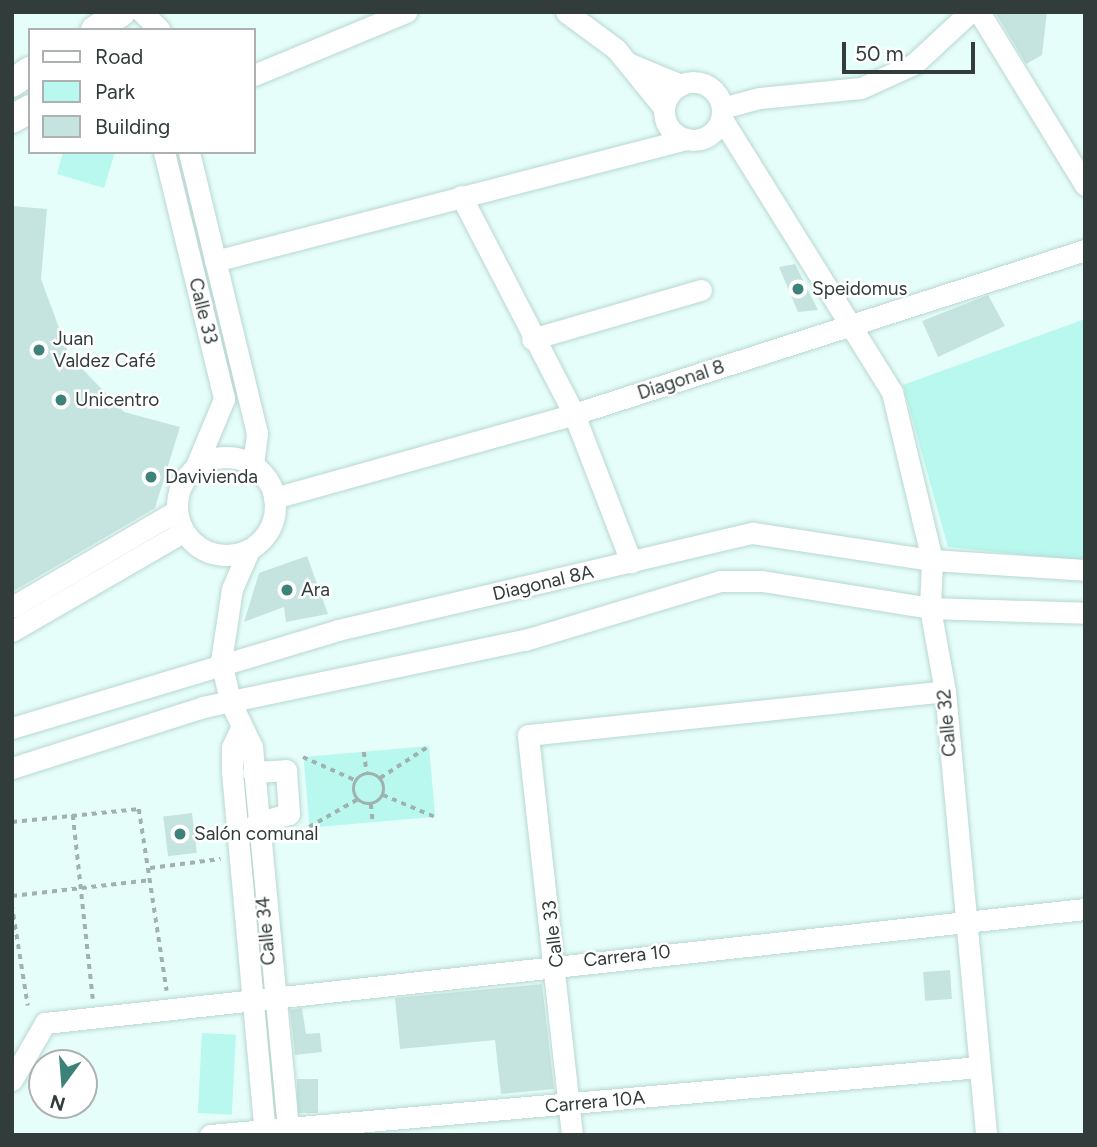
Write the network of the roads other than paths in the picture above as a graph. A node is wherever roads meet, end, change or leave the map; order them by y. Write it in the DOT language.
graph roads {
  1 [pos="122,12"];
  2 [pos="140,12"];
  3 [pos="406,12"];
  4 [pos="566,12"];
  5 [pos="970,12"];
  6 [pos="979,12"];
  7 [pos="98,28"];
  8 [pos="133,28"];
  9 [pos="158,28"];
  10 [pos="629,64"];
  11 [pos="28,72"];
  12 [pos="256,74"];
  13 [pos="12,83"];
  14 [pos="681,85"];
  15 [pos="705,85"];
  16 [pos="760,98"];
  17 [pos="28,110"];
  18 [pos="722,114"];
  19 [pos="666,116"];
  20 [pos="12,119"];
  21 [pos="695,139"];
  22 [pos="649,147"];
  23 [pos="742,152"];
  24 [pos="164,154"];
  25 [pos="189,154"];
  26 [pos="1085,185"];
  27 [pos="461,196"];
  28 [pos="1085,250"];
  29 [pos="215,261"];
  30 [pos="701,290"];
  31 [pos="855,325"];
  32 [pos="532,339"];
  33 [pos="574,414"];
  34 [pos="253,465"];
  35 [pos="196,466"];
  36 [pos="274,498"];
  37 [pos="180,522"];
  38 [pos="249,550"];
  39 [pos="218,554"];
  40 [pos="932,560"];
  41 [pos="631,562"];
  42 [pos="1085,570"];
  43 [pos="232,589"];
  44 [pos="12,607"];
  45 [pos="930,607"];
  46 [pos="1085,613"];
  47 [pos="12,631"];
  48 [pos="222,661"];
  49 [pos="945,691"];
  50 [pos="230,701"];
  51 [pos="12,728"];
  52 [pos="240,730"];
  53 [pos="12,768"];
  54 [pos="253,772"];
  55 [pos="256,823"];
  56 [pos="1085,909"];
  57 [pos="963,919"];
  58 [pos="556,963"];
  59 [pos="264,1001"];
  60 [pos="979,1067"];
  61 [pos="12,1080"];
  62 [pos="569,1105"];
  63 [pos="289,1133"];
  64 [pos="265,1134"];
  65 [pos="210,1135"];
  66 [pos="572,1135"];
  67 [pos="986,1135"];
  1 -- 7 [label="main road"];
  2 -- 8 [label="main road"];
  2 -- 9 [label="street"];
  3 -- 12 [label="street"];
  4 -- 10 [label="street"];
  5 -- 16 [label="street"];
  6 -- 26 [label="street"];
  10 -- 14 [label="street"];
  10 -- 19 [label="street"];
  11 -- 13 [label="main road"];
  14 -- 15 [label="street"];
  14 -- 19 [label="street"];
  15 -- 16 [label="street"];
  15 -- 18 [label="street, Calle 32"];
  16 -- 18 [label="street"];
  17 -- 20 [label="main road"];
  18 -- 21 [label="street"];
  18 -- 23 [label="street, Calle 32"];
  19 -- 21 [label="street"];
  19 -- 22 [label="street"];
  21 -- 22 [label="street"];
  21 -- 23 [label="street"];
  22 -- 27 [label="street"];
  23 -- 31 [label="street, Calle 32"];
  24 -- 35 [label="street, Calle 33"];
  25 -- 29 [label="street, Calle 33"];
  27 -- 29 [label="street"];
  27 -- 32 [label="street"];
  28 -- 31 [label="street, Diagonal 8"];
  29 -- 34 [label="street, Calle 33"];
  30 -- 32 [label="street"];
  31 -- 33 [label="street, Diagonal 8"];
  31 -- 40 [label="street, Calle 32"];
  32 -- 33 [label="street"];
  33 -- 36 [label="street, Diagonal 8"];
  33 -- 41 [label="street"];
  34 -- 35 [label="street"];
  34 -- 36 [label="street"];
  35 -- 37 [label="street"];
  36 -- 38 [label="street"];
  37 -- 39 [label="street"];
  37 -- 44 [label="street"];
  37 -- 47 [label="street"];
  38 -- 39 [label="street"];
  38 -- 43 [label="street"];
  39 -- 43 [label="street, Calle 34"];
  40 -- 41 [label="street, Diagonal 8A"];
  40 -- 42 [label="street, Diagonal 8A"];
  40 -- 45 [label="street, Calle 32"];
  41 -- 48 [label="street, Diagonal 8A"];
  43 -- 48 [label="street, Calle 34"];
  45 -- 46 [label="street"];
  45 -- 49 [label="street, Calle 32"];
  45 -- 50 [label="street"];
  48 -- 50 [label="street, Calle 34"];
  48 -- 51 [label="street, Diagonal 8A"];
  49 -- 57 [label="street, Calle 32"];
  49 -- 58 [label="street, Calle 33"];
  50 -- 52 [label="street, Calle 34"];
  50 -- 53 [label="street"];
  52 -- 54 [label="street, Calle 34"];
  52 -- 59 [label="street, Calle 34"];
  54 -- 55 [label="street, Calle 34"];
  54 -- 55 [label="street"];
  55 -- 59 [label="street, Calle 34"];
  56 -- 57 [label="street, Carrera 10"];
  57 -- 58 [label="street, Carrera 10"];
  57 -- 60 [label="street, Calle 32"];
  58 -- 59 [label="street, Carrera 10"];
  58 -- 62 [label="street, Calle 33"];
  59 -- 61 [label="street, Carrera 10"];
  59 -- 63 [label="street, Calle 34"];
  59 -- 64 [label="street, Calle 34"];
  60 -- 62 [label="street, Carrera 10A"];
  60 -- 67 [label="street, Calle 32"];
  62 -- 63 [label="street, Carrera 10A"];
  62 -- 66 [label="street, Calle 33"];
  63 -- 64 [label="street, Carrera 10A"];
  64 -- 65 [label="street, Carrera 10A"];
}
